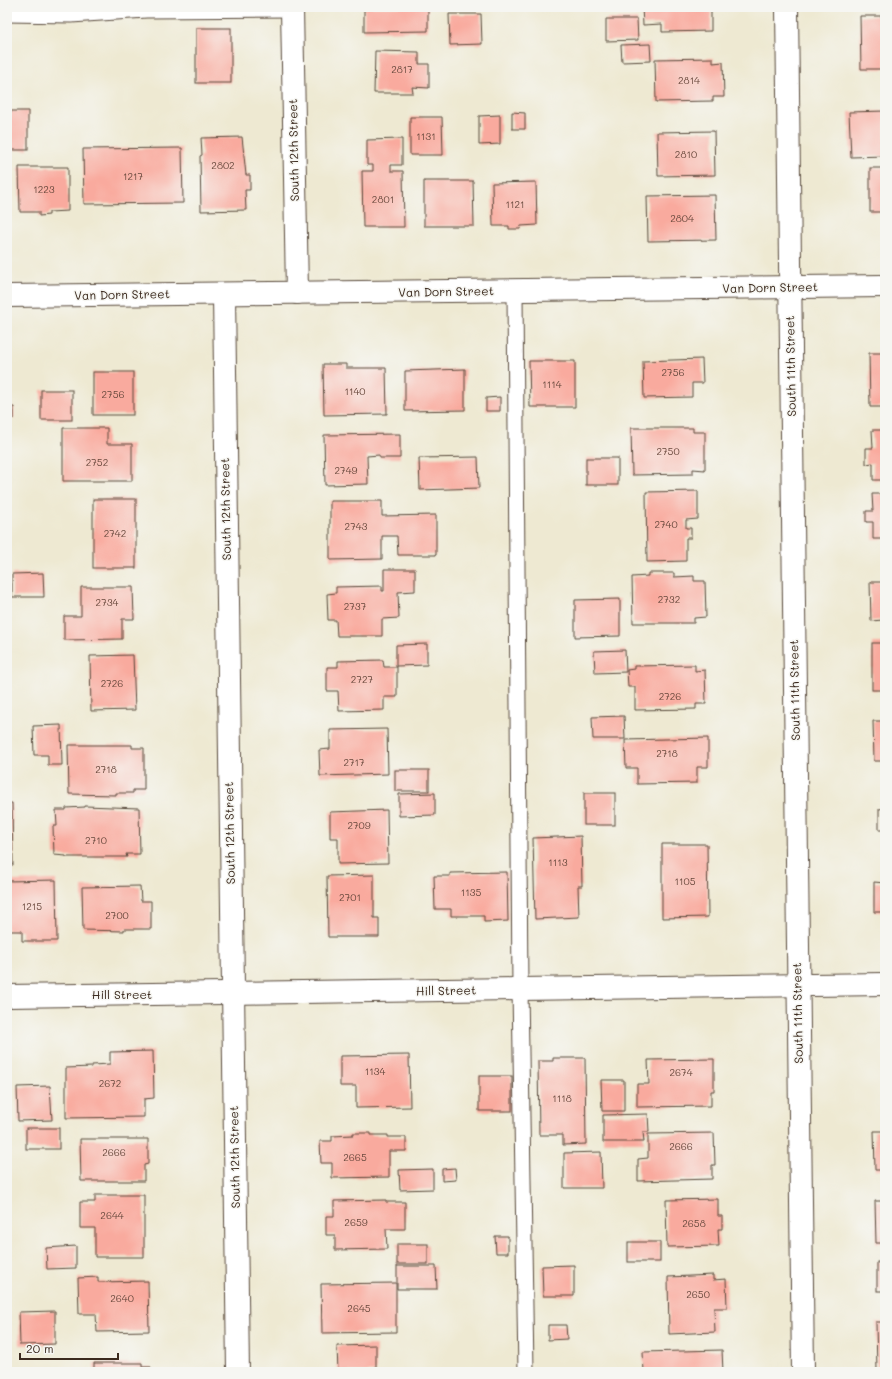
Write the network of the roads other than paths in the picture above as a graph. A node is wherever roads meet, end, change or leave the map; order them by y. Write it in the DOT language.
graph roads {
  1 [pos="787,7"];
  2 [pos="292,8"];
  3 [pos="7,14"];
  4 [pos="885,286"];
  5 [pos="791,288"];
  6 [pos="515,291"];
  7 [pos="224,294"];
  8 [pos="297,294"];
  9 [pos="7,296"];
  10 [pos="885,984"];
  11 [pos="798,985"];
  12 [pos="520,989"];
  13 [pos="233,994"];
  14 [pos="7,996"];
  15 [pos="238,1372"];
  16 [pos="526,1372"];
  17 [pos="803,1372"];
  1 -- 5 [label="street, South 11th Street"];
  2 -- 3 [label="lane"];
  2 -- 8 [label="street, South 12th Street"];
  4 -- 5 [label="street, Van Dorn Street"];
  5 -- 6 [label="street, Van Dorn Street"];
  5 -- 11 [label="street, South 11th Street"];
  6 -- 8 [label="street, Van Dorn Street"];
  6 -- 12 [label="lane"];
  7 -- 8 [label="street, Van Dorn Street"];
  7 -- 9 [label="street, Van Dorn Street"];
  7 -- 13 [label="street, South 12th Street"];
  10 -- 11 [label="street, Hill Street"];
  11 -- 12 [label="street, Hill Street"];
  11 -- 17 [label="street, South 11th Street"];
  12 -- 13 [label="street, Hill Street"];
  12 -- 16 [label="lane"];
  13 -- 14 [label="street, Hill Street"];
  13 -- 15 [label="street, South 12th Street"];
}
